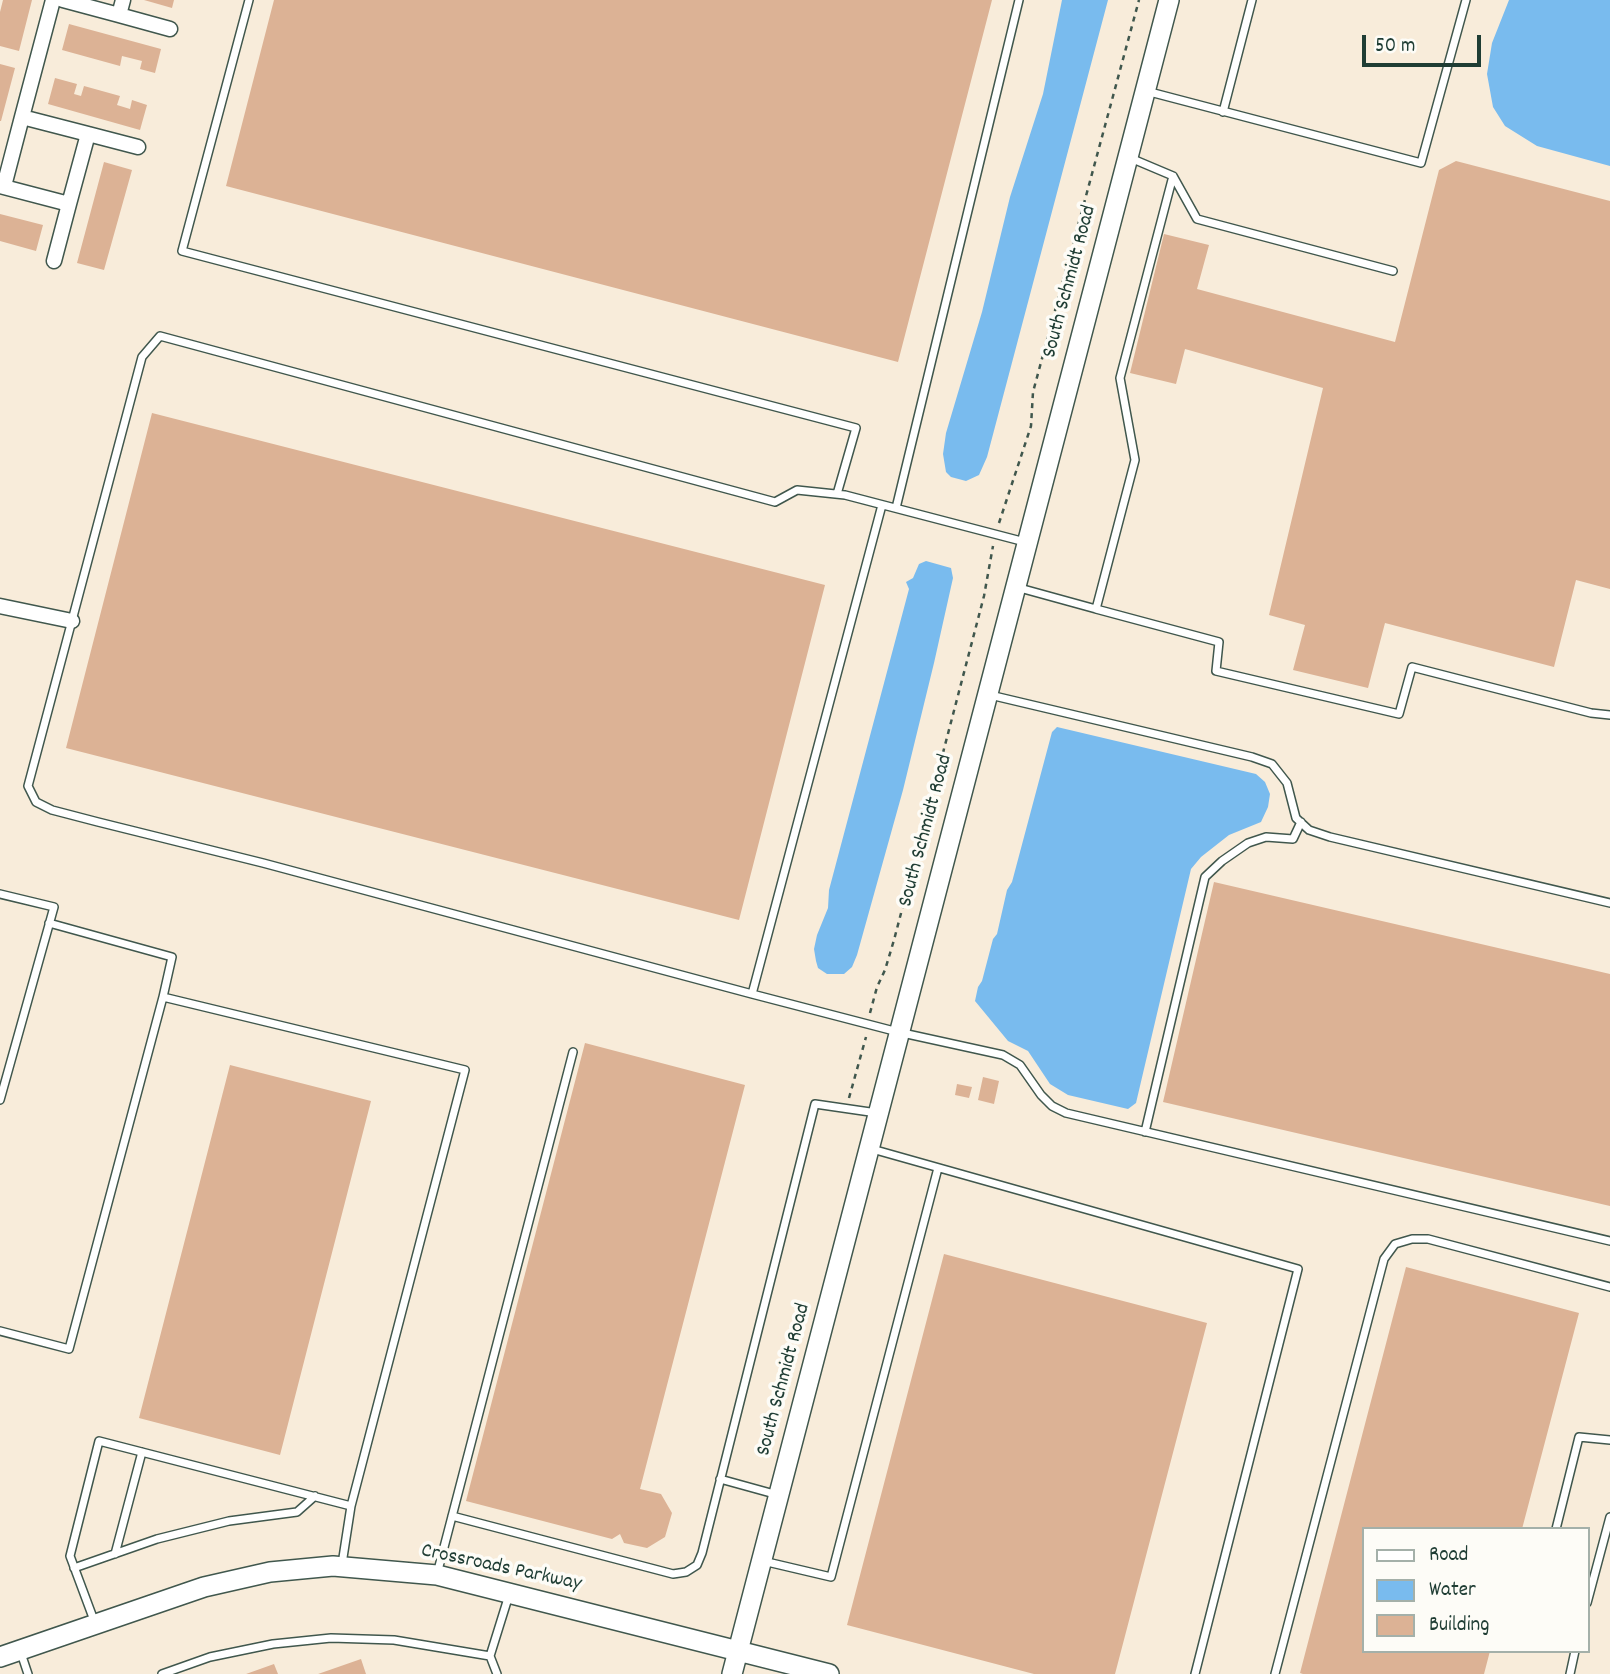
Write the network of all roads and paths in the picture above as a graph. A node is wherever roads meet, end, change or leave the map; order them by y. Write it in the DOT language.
graph roads {
  1 [pos="54,0"];
  2 [pos="63,0"];
  3 [pos="123,0"];
  4 [pos="249,0"];
  5 [pos="1019,0"];
  6 [pos="1139,0"];
  7 [pos="1169,0"];
  8 [pos="1252,0"];
  9 [pos="1466,0"];
  10 [pos="119,15"];
  11 [pos="170,29"];
  12 [pos="1145,91"];
  13 [pos="1223,112"];
  14 [pos="22,117"];
  15 [pos="88,134"];
  16 [pos="138,147"];
  17 [pos="1128,157"];
  18 [pos="1173,176"];
  19 [pos="2,186"];
  20 [pos="69,204"];
  21 [pos="54,261"];
  22 [pos="1394,271"];
  23 [pos="837,494"];
  24 [pos="882,505"];
  25 [pos="896,508"];
  26 [pos="996,534"];
  27 [pos="1026,542"];
  28 [pos="1014,587"];
  29 [pos="0,606"];
  30 [pos="1096,609"];
  31 [pos="72,621"];
  32 [pos="986,694"];
  33 [pos="1610,715"];
  34 [pos="1301,822"];
  35 [pos="0,894"];
  36 [pos="1610,904"];
  37 [pos="49,923"];
  38 [pos="752,994"];
  39 [pos="163,997"];
  40 [pos="868,1024"];
  41 [pos="898,1032"];
  42 [pos="573,1052"];
  43 [pos="849,1099"];
  44 [pos="0,1100"];
  45 [pos="878,1114"];
  46 [pos="1145,1132"];
  47 [pos="869,1148"];
  48 [pos="938,1168"];
  49 [pos="1610,1241"];
  50 [pos="1610,1287"];
  51 [pos="0,1331"];
  52 [pos="1610,1440"];
  53 [pos="142,1452"];
  54 [pos="720,1479"];
  55 [pos="779,1495"];
  56 [pos="315,1496"];
  57 [pos="352,1506"];
  58 [pos="452,1516"];
  59 [pos="1610,1517"];
  60 [pos="1556,1527"];
  61 [pos="115,1554"];
  62 [pos="762,1560"];
  63 [pos="342,1567"];
  64 [pos="74,1568"];
  65 [pos="437,1574"];
  66 [pos="510,1592"];
  67 [pos="1589,1596"];
  68 [pos="96,1623"];
  69 [pos="20,1650"];
  70 [pos="738,1650"];
  71 [pos="1575,1653"];
  72 [pos="490,1656"];
  73 [pos="0,1657"];
  74 [pos="28,1674"];
  75 [pos="162,1674"];
  76 [pos="497,1674"];
  77 [pos="732,1674"];
  78 [pos="829,1674"];
  79 [pos="1195,1674"];
  80 [pos="1275,1674"];
  81 [pos="1570,1674"];
  1 -- 14 [label="street"];
  2 -- 10 [label="street"];
  3 -- 10 [label="street"];
  4 -- 23 [label="lane"];
  5 -- 25 [label="lane"];
  6 -- 26 [label="path"];
  7 -- 12 [label="street, South Schmidt Road"];
  8 -- 13 [label="lane"];
  9 -- 13 [label="lane"];
  10 -- 11 [label="street"];
  12 -- 13 [label="lane"];
  12 -- 17 [label="street, South Schmidt Road"];
  14 -- 15 [label="street"];
  14 -- 19 [label="street"];
  15 -- 16 [label="street"];
  15 -- 20 [label="street"];
  17 -- 18 [label="lane"];
  17 -- 27 [label="street, South Schmidt Road"];
  18 -- 22 [label="lane"];
  18 -- 30 [label="lane"];
  19 -- 20 [label="street"];
  20 -- 21 [label="street"];
  23 -- 24 [label="lane"];
  23 -- 31 [label="lane"];
  24 -- 25 [label="lane"];
  24 -- 38 [label="lane"];
  25 -- 26 [label="lane"];
  26 -- 27 [label="lane"];
  26 -- 40 [label="path"];
  27 -- 28 [label="street, South Schmidt Road"];
  28 -- 30 [label="lane"];
  28 -- 32 [label="street, South Schmidt Road"];
  29 -- 31 [label="street"];
  30 -- 33 [label="lane"];
  31 -- 38 [label="lane"];
  32 -- 34 [label="lane"];
  32 -- 41 [label="street, South Schmidt Road"];
  34 -- 36 [label="lane"];
  34 -- 46 [label="lane"];
  35 -- 37 [label="lane"];
  37 -- 39 [label="lane"];
  37 -- 44 [label="lane"];
  38 -- 40 [label="lane"];
  39 -- 51 [label="lane"];
  39 -- 57 [label="lane"];
  40 -- 41 [label="lane"];
  40 -- 43 [label="path"];
  41 -- 45 [label="street, South Schmidt Road"];
  41 -- 46 [label="lane"];
  42 -- 58 [label="lane"];
  45 -- 47 [label="street, South Schmidt Road"];
  45 -- 54 [label="lane"];
  46 -- 49 [label="lane"];
  47 -- 48 [label="lane"];
  47 -- 55 [label="street, South Schmidt Road"];
  48 -- 62 [label="lane"];
  48 -- 79 [label="lane"];
  50 -- 80 [label="lane"];
  52 -- 60 [label="lane"];
  53 -- 56 [label="lane"];
  53 -- 61 [label="lane"];
  53 -- 64 [label="lane"];
  54 -- 55 [label="lane"];
  54 -- 58 [label="lane"];
  55 -- 62 [label="street, South Schmidt Road"];
  56 -- 57 [label="lane"];
  56 -- 61 [label="lane"];
  57 -- 63 [label="lane"];
  58 -- 65 [label="lane"];
  59 -- 67 [label="lane"];
  61 -- 64 [label="lane"];
  62 -- 70 [label="street, South Schmidt Road"];
  63 -- 65 [label="street, Crossroads Parkway"];
  63 -- 68 [label="street, Crossroads Parkway"];
  64 -- 68 [label="lane"];
  65 -- 66 [label="street, Crossroads Parkway"];
  66 -- 70 [label="street, Crossroads Parkway"];
  66 -- 72 [label="lane"];
  68 -- 69 [label="street, Crossroads Parkway"];
  69 -- 73 [label="street, Crossroads Parkway"];
  69 -- 74 [label="lane"];
  70 -- 77 [label="street, South Schmidt Road"];
  70 -- 78 [label="street, Crossroads Parkway"];
  71 -- 81 [label="lane"];
  72 -- 75 [label="lane"];
  72 -- 76 [label="lane"];
}
